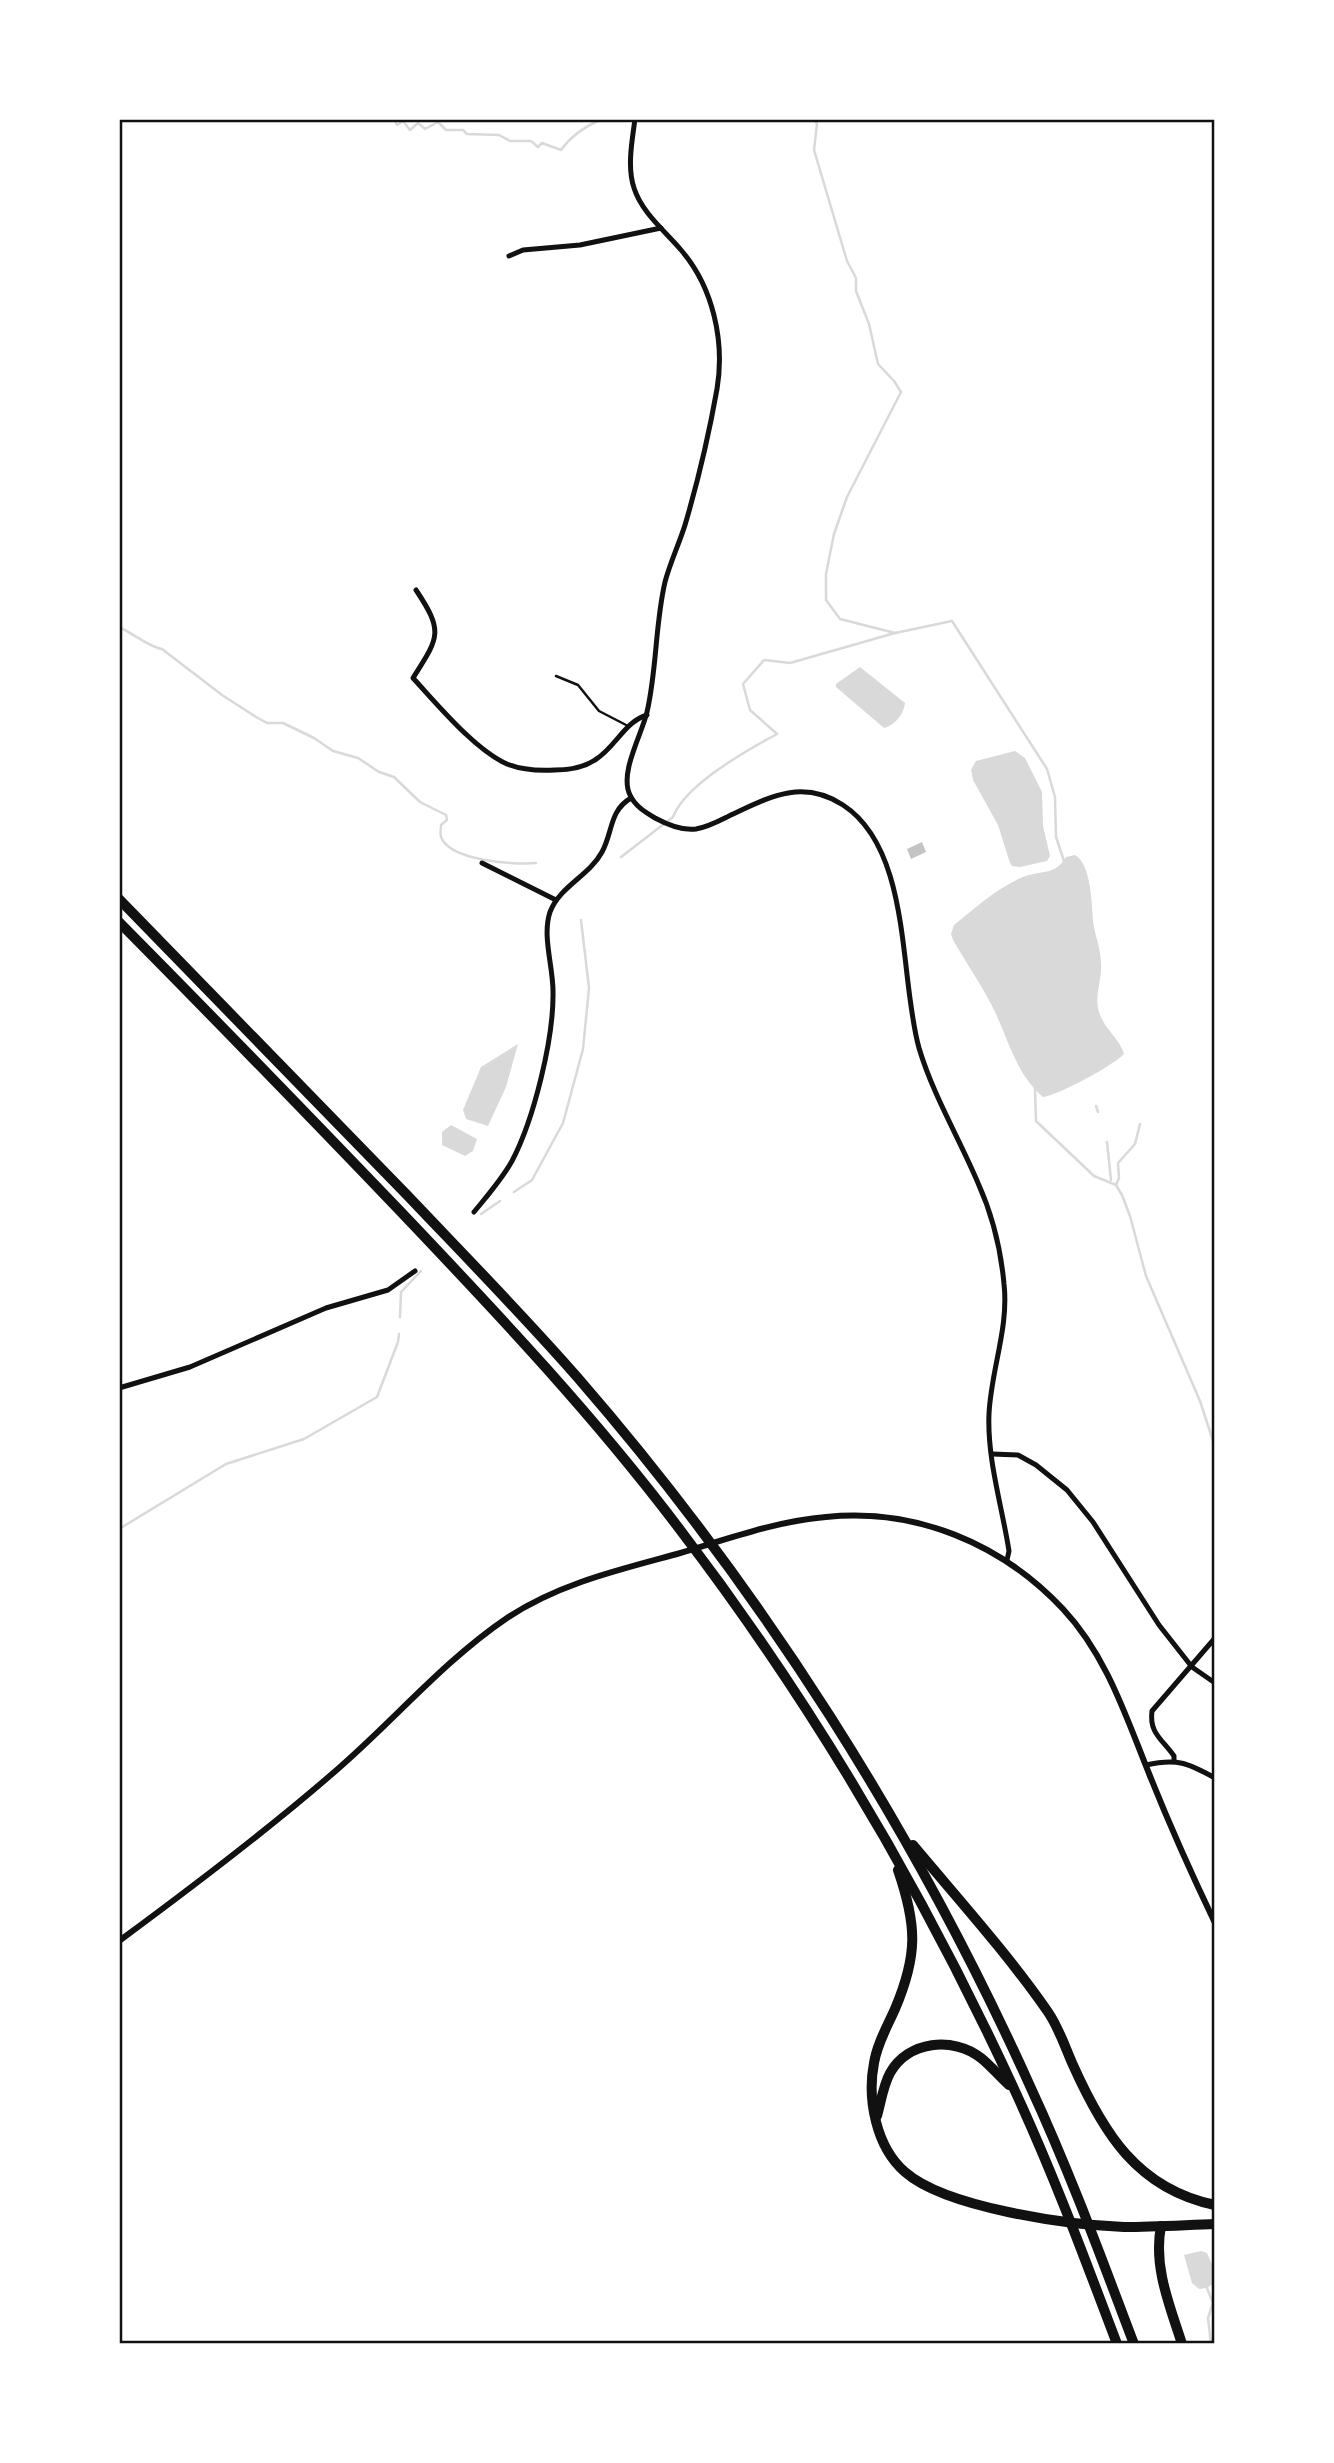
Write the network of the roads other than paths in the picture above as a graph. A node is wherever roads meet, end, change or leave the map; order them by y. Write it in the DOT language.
graph roads {
  1 [pos="635,119"];
  2 [pos="661,228"];
  3 [pos="509,256"];
  4 [pos="416,590"];
  5 [pos="556,676"];
  6 [pos="647,715"];
  7 [pos="628,726"];
  8 [pos="631,798"];
  9 [pos="482,863"];
  10 [pos="119,899"];
  11 [pos="556,900"];
  12 [pos="119,922"];
  13 [pos="474,1212"];
  14 [pos="415,1271"];
  15 [pos="119,1388"];
  16 [pos="992,1454"];
  17 [pos="1007,1560"];
  18 [pos="1215,1638"];
  19 [pos="1192,1667"];
  20 [pos="1215,1683"];
  21 [pos="1174,1761"];
  22 [pos="1146,1765"];
  23 [pos="1215,1778"];
  24 [pos="900,1830"];
  25 [pos="889,1843"];
  26 [pos="1215,1923"];
  27 [pos="119,1941"];
  28 [pos="1015,2092"];
  29 [pos="876,2119"];
  30 [pos="1215,2205"];
  31 [pos="1215,2224"];
  32 [pos="1161,2226"];
  33 [pos="1117,2344"];
  34 [pos="1134,2344"];
  35 [pos="1182,2344"];
  1 -- 2 [label="street"];
  2 -- 3 [label="street"];
  2 -- 6 [label="street"];
  4 -- 7 [label="street"];
  5 -- 7 [label="lane"];
  6 -- 7 [label="street"];
  6 -- 8 [label="street"];
  8 -- 11 [label="street"];
  8 -- 16 [label="street"];
  9 -- 11 [label="street"];
  10 -- 24 [label="highway"];
  11 -- 13 [label="street"];
  12 -- 25 [label="highway"];
  14 -- 15 [label="street"];
  16 -- 17 [label="street"];
  16 -- 19 [label="street"];
  17 -- 22 [label="street"];
  17 -- 27 [label="street"];
  18 -- 19 [label="street"];
  19 -- 20 [label="street"];
  19 -- 21 [label="street"];
  21 -- 22 [label="street"];
  21 -- 23 [label="street"];
  22 -- 26 [label="street"];
  24 -- 30 [label="highway"];
  24 -- 34 [label="highway"];
  25 -- 28 [label="highway"];
  25 -- 29 [label="highway"];
  28 -- 29 [label="highway"];
  28 -- 33 [label="highway"];
  29 -- 32 [label="highway"];
  31 -- 32 [label="highway"];
  32 -- 35 [label="highway"];
}
